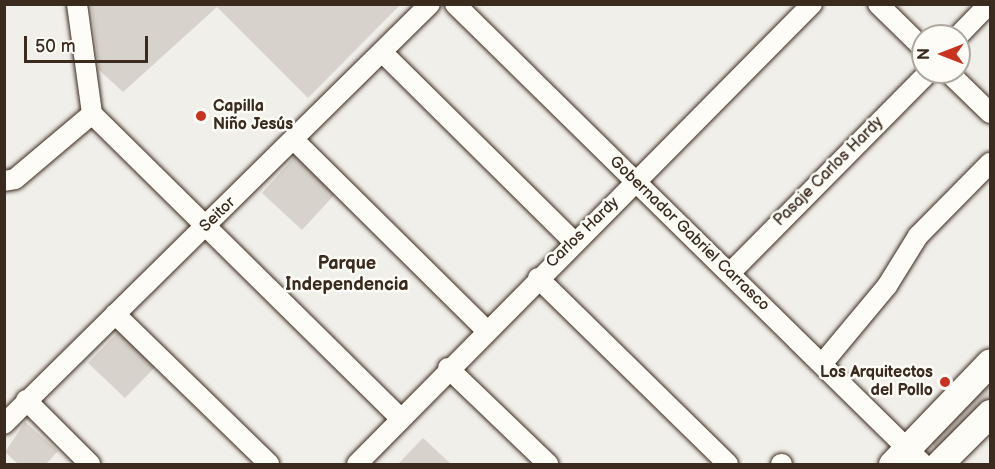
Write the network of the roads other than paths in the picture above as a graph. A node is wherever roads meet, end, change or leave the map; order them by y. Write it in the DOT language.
graph roads {
  1 [pos="77,4"];
  2 [pos="430,4"];
  3 [pos="455,4"];
  4 [pos="812,4"];
  5 [pos="878,4"];
  6 [pos="989,4"];
  7 [pos="969,24"];
  8 [pos="911,36"];
  9 [pos="383,53"];
  10 [pos="917,84"];
  11 [pos="960,84"];
  12 [pos="990,113"];
  13 [pos="92,114"];
  14 [pos="295,141"];
  15 [pos="990,163"];
  16 [pos="4,181"];
  17 [pos="634,183"];
  18 [pos="206,227"];
  19 [pos="574,242"];
  20 [pos="730,273"];
  21 [pos="538,278"];
  22 [pos="115,314"];
  23 [pos="486,330"];
  24 [pos="990,363"];
  25 [pos="822,364"];
  26 [pos="448,368"];
  27 [pos="26,400"];
  28 [pos="990,414"];
  29 [pos="401,419"];
  30 [pos="4,424"];
  31 [pos="908,459"];
  32 [pos="90,465"];
  33 [pos="269,465"];
  34 [pos="357,465"];
  35 [pos="548,465"];
  36 [pos="728,465"];
  37 [pos="939,465"];
  1 -- 13 [label="street"];
  2 -- 9 [label="street, Seitor"];
  3 -- 17 [label="street, Gobernador Gabriel Carrasco"];
  4 -- 17 [label="street, Carlos Hardy"];
  5 -- 8 [label="street"];
  6 -- 7 [label="street"];
  9 -- 14 [label="street, Seitor"];
  9 -- 19 [label="street"];
  10 -- 20 [label="street, Pasaje Carlos Hardy"];
  11 -- 12 [label="street"];
  13 -- 16 [label="street"];
  13 -- 18 [label="street"];
  14 -- 18 [label="street, Seitor"];
  14 -- 23 [label="street"];
  15 -- 25 [label="street"];
  17 -- 19 [label="street, Carlos Hardy"];
  17 -- 20 [label="street, Gobernador Gabriel Carrasco"];
  18 -- 22 [label="street, Seitor"];
  18 -- 29 [label="street"];
  19 -- 21 [label="street, Carlos Hardy"];
  20 -- 25 [label="street, Gobernador Gabriel Carrasco"];
  21 -- 23 [label="street, Carlos Hardy"];
  21 -- 36 [label="street"];
  22 -- 27 [label="street, Seitor"];
  22 -- 33 [label="street"];
  23 -- 26 [label="street, Carlos Hardy"];
  24 -- 31 [label="main road"];
  25 -- 31 [label="street, Gobernador Gabriel Carrasco"];
  26 -- 29 [label="street, Carlos Hardy"];
  26 -- 35 [label="street"];
  27 -- 30 [label="street, Seitor"];
  27 -- 32 [label="street"];
  28 -- 37 [label="main road"];
  29 -- 34 [label="street, Carlos Hardy"];
}
